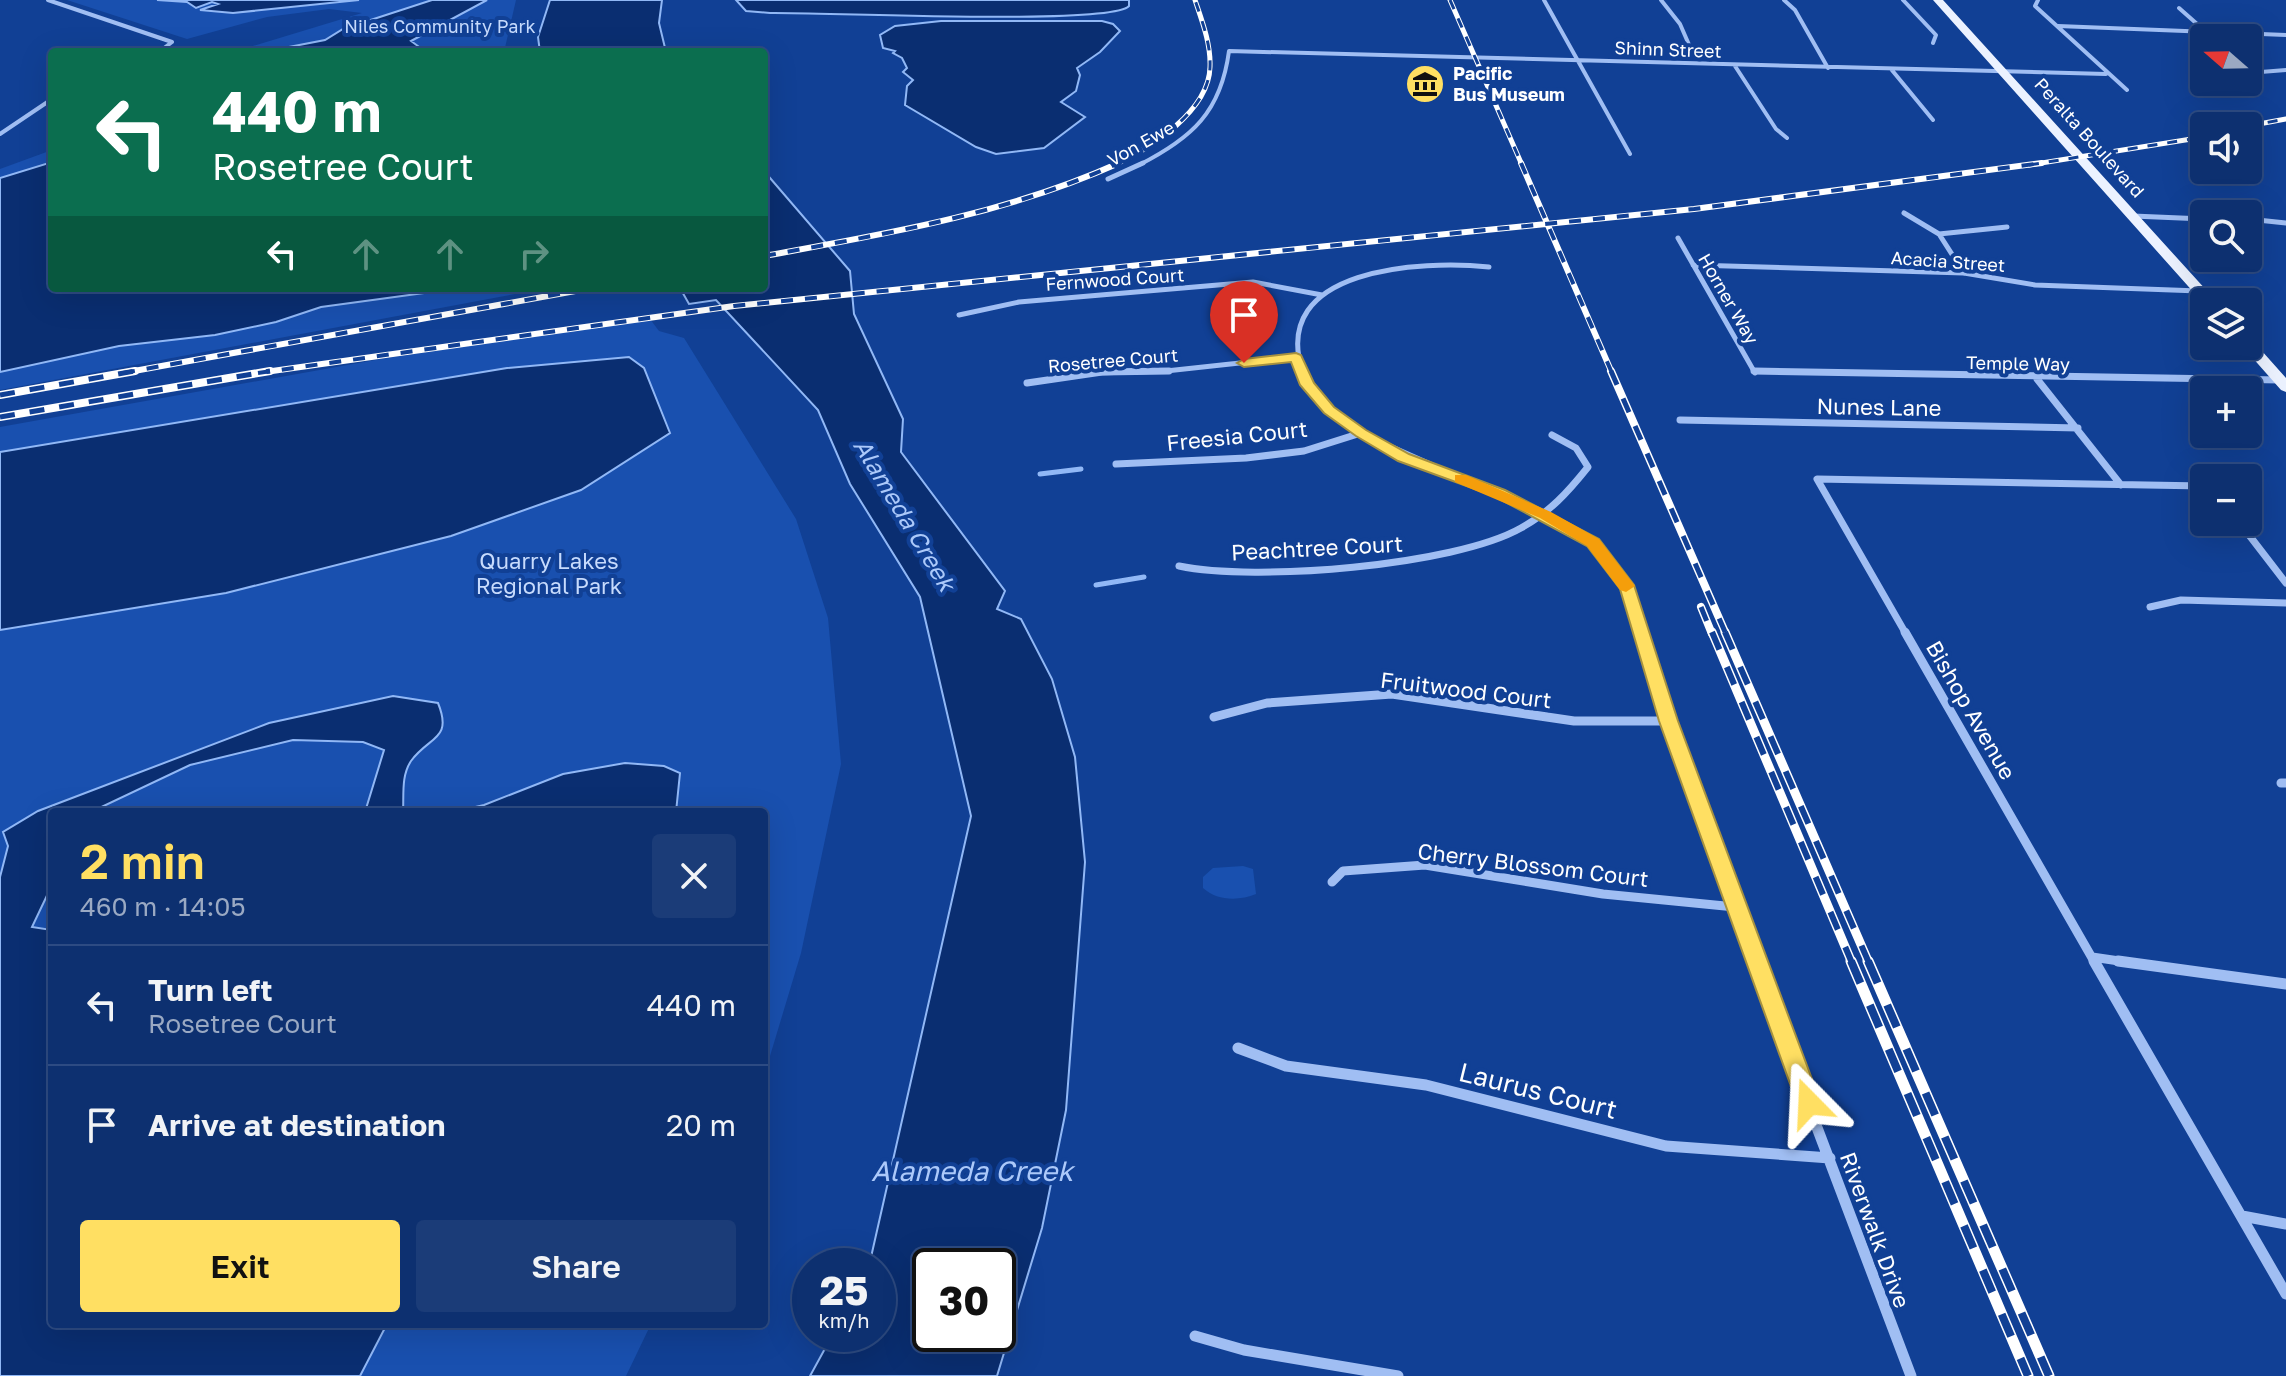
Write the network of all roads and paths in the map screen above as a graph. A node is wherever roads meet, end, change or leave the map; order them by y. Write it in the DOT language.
graph roads {
  1 [pos="48,0"];
  2 [pos="1544,0"];
  3 [pos="1661,0"];
  4 [pos="1784,0"];
  5 [pos="1903,0"];
  6 [pos="1938,0"];
  7 [pos="2038,0"];
  8 [pos="2179,8"];
  9 [pos="2196,24"];
  10 [pos="2058,26"];
  11 [pos="2190,31"];
  12 [pos="2262,34"];
  13 [pos="2286,35"];
  14 [pos="1933,43"];
  15 [pos="1690,47"];
  16 [pos="164,48"];
  17 [pos="1229,51"];
  18 [pos="1582,62"];
  19 [pos="1735,66"];
  20 [pos="1828,68"];
  21 [pos="1891,69"];
  22 [pos="2286,70"];
  23 [pos="2004,72"];
  24 [pos="2262,72"];
  25 [pos="2106,74"];
  26 [pos="2127,90"];
  27 [pos="48,102"];
  28 [pos="1933,120"];
  29 [pos="0,134"];
  30 [pos="1787,138"];
  31 [pos="1630,154"];
  32 [pos="1108,179"];
  33 [pos="1904,213"];
  34 [pos="2133,216"];
  35 [pos="2190,218"];
  36 [pos="2262,220"];
  37 [pos="2286,223"];
  38 [pos="2007,227"];
  39 [pos="1939,234"];
  40 [pos="1678,238"];
  41 [pos="1693,265"];
  42 [pos="1489,267"];
  43 [pos="1964,273"];
  44 [pos="2199,288"];
  45 [pos="1322,295"];
  46 [pos="2190,295"];
  47 [pos="959,315"];
  48 [pos="1296,357"];
  49 [pos="2262,360"];
  50 [pos="1755,373"];
  51 [pos="2037,379"];
  52 [pos="1027,383"];
  53 [pos="2283,383"];
  54 [pos="1680,420"];
  55 [pos="2078,428"];
  56 [pos="1361,433"];
  57 [pos="1552,435"];
  58 [pos="1116,464"];
  59 [pos="2121,485"];
  60 [pos="2190,486"];
  61 [pos="1546,515"];
  62 [pos="2250,536"];
  63 [pos="1179,566"];
  64 [pos="2286,583"];
  65 [pos="2286,603"];
  66 [pos="2150,607"];
  67 [pos="1214,717"];
  68 [pos="1668,721"];
  69 [pos="1332,882"];
  70 [pos="1735,907"];
  71 [pos="2092,957"];
  72 [pos="2286,984"];
  73 [pos="1238,1048"];
  74 [pos="1830,1158"];
  75 [pos="2242,1216"];
  76 [pos="2286,1224"];
  77 [pos="2286,1294"];
  78 [pos="1195,1336"];
  79 [pos="1398,1376"];
  80 [pos="1911,1376"];
  1 -- 16 [label="street"];
  2 -- 18 [label="street"];
  3 -- 15 [label="street"];
  4 -- 20 [label="street"];
  5 -- 14 [label="street"];
  6 -- 23 [label="main road, Peralta Boulevard"];
  7 -- 10 [label="street"];
  8 -- 9 [label="street"];
  10 -- 11 [label="street"];
  10 -- 25 [label="street"];
  12 -- 13 [label="street"];
  17 -- 18 [label="street, Shinn Street"];
  17 -- 32 [label="street, Von Ewe"];
  18 -- 19 [label="street, Shinn Street"];
  18 -- 31 [label="street"];
  19 -- 20 [label="street, Shinn Street"];
  19 -- 30 [label="street"];
  20 -- 21 [label="street, Shinn Street"];
  21 -- 23 [label="street, Shinn Street"];
  21 -- 28 [label="street"];
  22 -- 24 [label="street"];
  23 -- 25 [label="street, Shinn Street"];
  23 -- 34 [label="main road, Peralta Boulevard"];
  25 -- 26 [label="street"];
  27 -- 29 [label="street"];
  33 -- 39 [label="street"];
  34 -- 35 [label="street"];
  34 -- 44 [label="main road, Peralta Boulevard"];
  36 -- 37 [label="street"];
  38 -- 39 [label="street"];
  39 -- 43 [label="street"];
  40 -- 41 [label="street, Horner Way"];
  41 -- 43 [label="street, Acacia Street"];
  41 -- 50 [label="street, Horner Way"];
  42 -- 45 [label="street"];
  43 -- 46 [label="street, Acacia Street"];
  45 -- 47 [label="street, Fernwood Court"];
  45 -- 48 [label="street"];
  48 -- 52 [label="street, Rosetree Court"];
  48 -- 56 [label="street, Riverwalk Drive"];
  49 -- 53 [label="main road"];
  50 -- 51 [label="street, Temple Way"];
  51 -- 53 [label="street, Temple Way"];
  51 -- 55 [label="street"];
  54 -- 55 [label="street, Nunes Lane"];
  55 -- 59 [label="street"];
  56 -- 58 [label="street, Freesia Court"];
  56 -- 61 [label="street, Riverwalk Drive"];
  57 -- 61 [label="street, Peachtree Court"];
  59 -- 60 [label="street, Bishop Avenue"];
  59 -- 71 [label="street, Bishop Avenue"];
  61 -- 63 [label="street, Peachtree Court"];
  61 -- 68 [label="street, Riverwalk Drive"];
  62 -- 64 [label="street"];
  65 -- 66 [label="street"];
  67 -- 68 [label="street, Fruitwood Court"];
  68 -- 70 [label="street, Riverwalk Drive"];
  69 -- 70 [label="street, Cherry Blossom Court"];
  70 -- 74 [label="street, Riverwalk Drive"];
  71 -- 72 [label="street"];
  71 -- 75 [label="street, Bishop Avenue"];
  73 -- 74 [label="street, Laurus Court"];
  74 -- 80 [label="street, Riverwalk Drive"];
  75 -- 76 [label="street"];
  75 -- 77 [label="street, Bishop Avenue"];
  78 -- 79 [label="street"];
}
